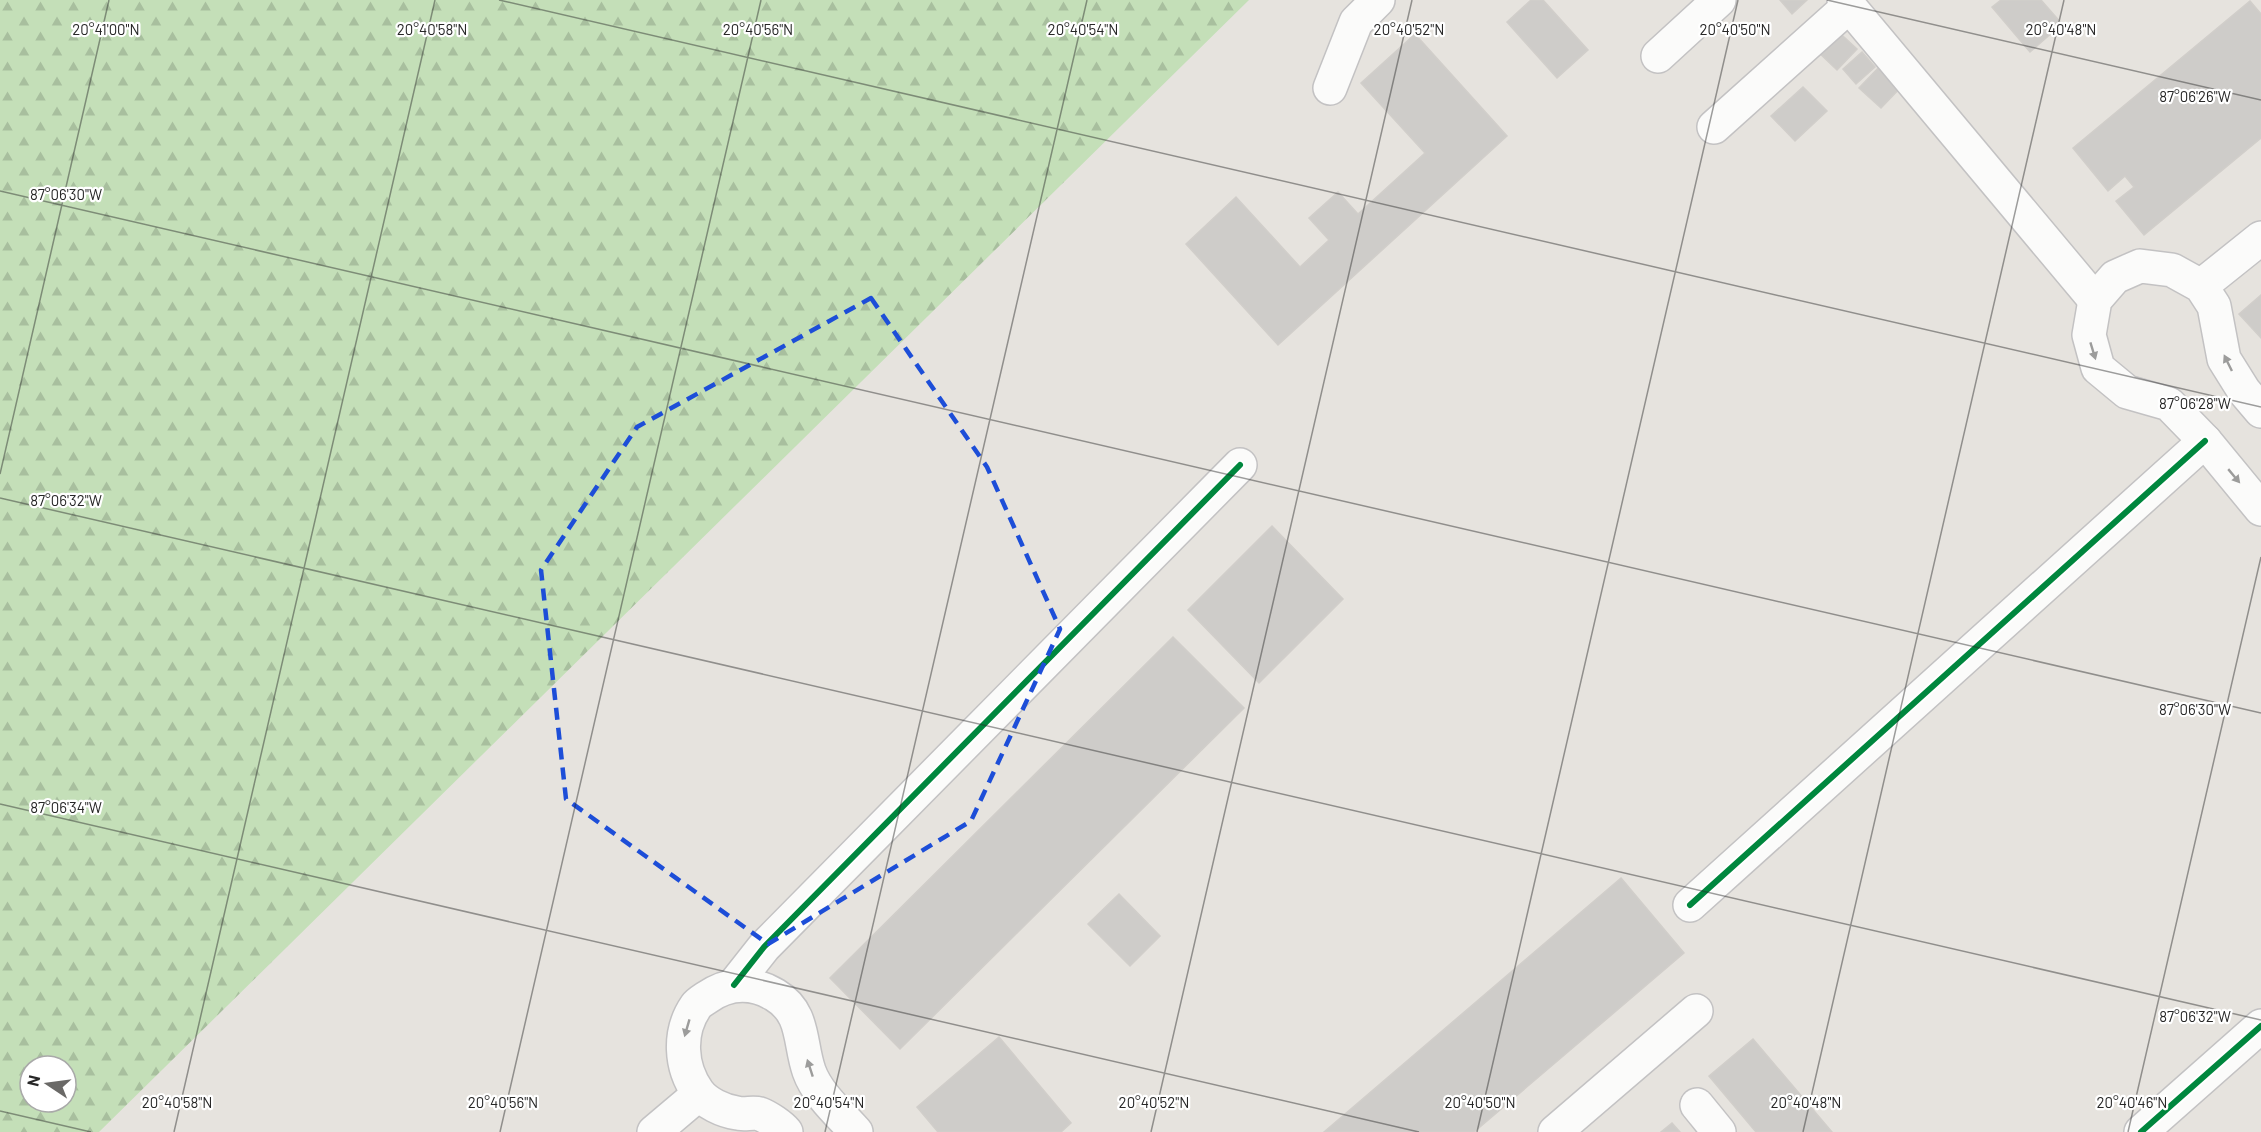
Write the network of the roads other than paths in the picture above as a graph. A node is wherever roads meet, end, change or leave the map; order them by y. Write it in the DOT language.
graph roads {
  1 [pos="1378,0"];
  2 [pos="1719,0"];
  3 [pos="1846,3"];
  4 [pos="1658,56"];
  5 [pos="1329,87"];
  6 [pos="1714,127"];
  7 [pos="2261,238"];
  8 [pos="2201,286"];
  9 [pos="2096,300"];
  10 [pos="2261,411"];
  11 [pos="2205,441"];
  12 [pos="1240,465"];
  13 [pos="2261,509"];
  14 [pos="1690,905"];
  15 [pos="734,985"];
  16 [pos="1696,1011"];
  17 [pos="2261,1026"];
  18 [pos="699,1094"];
  19 [pos="1697,1105"];
  20 [pos="654,1132"];
  21 [pos="786,1132"];
  22 [pos="856,1132"];
  23 [pos="1555,1132"];
  24 [pos="1719,1132"];
  25 [pos="2141,1132"];
  1 -- 5 [label="street"];
  2 -- 4 [label="street"];
  3 -- 6 [label="street"];
  3 -- 9 [label="street"];
  7 -- 8 [label="street"];
  8 -- 9 [label="street"];
  10 -- 8 [label="street, one-way"];
  9 -- 11 [label="street, one-way"];
  11 -- 13 [label="street, one-way"];
  11 -- 14 [label="street"];
  12 -- 15 [label="street"];
  15 -- 18 [label="street, one-way"];
  22 -- 15 [label="street, one-way"];
  16 -- 23 [label="street"];
  17 -- 25 [label="street"];
  18 -- 20 [label="street"];
  18 -- 21 [label="street"];
  19 -- 24 [label="street"];
}
